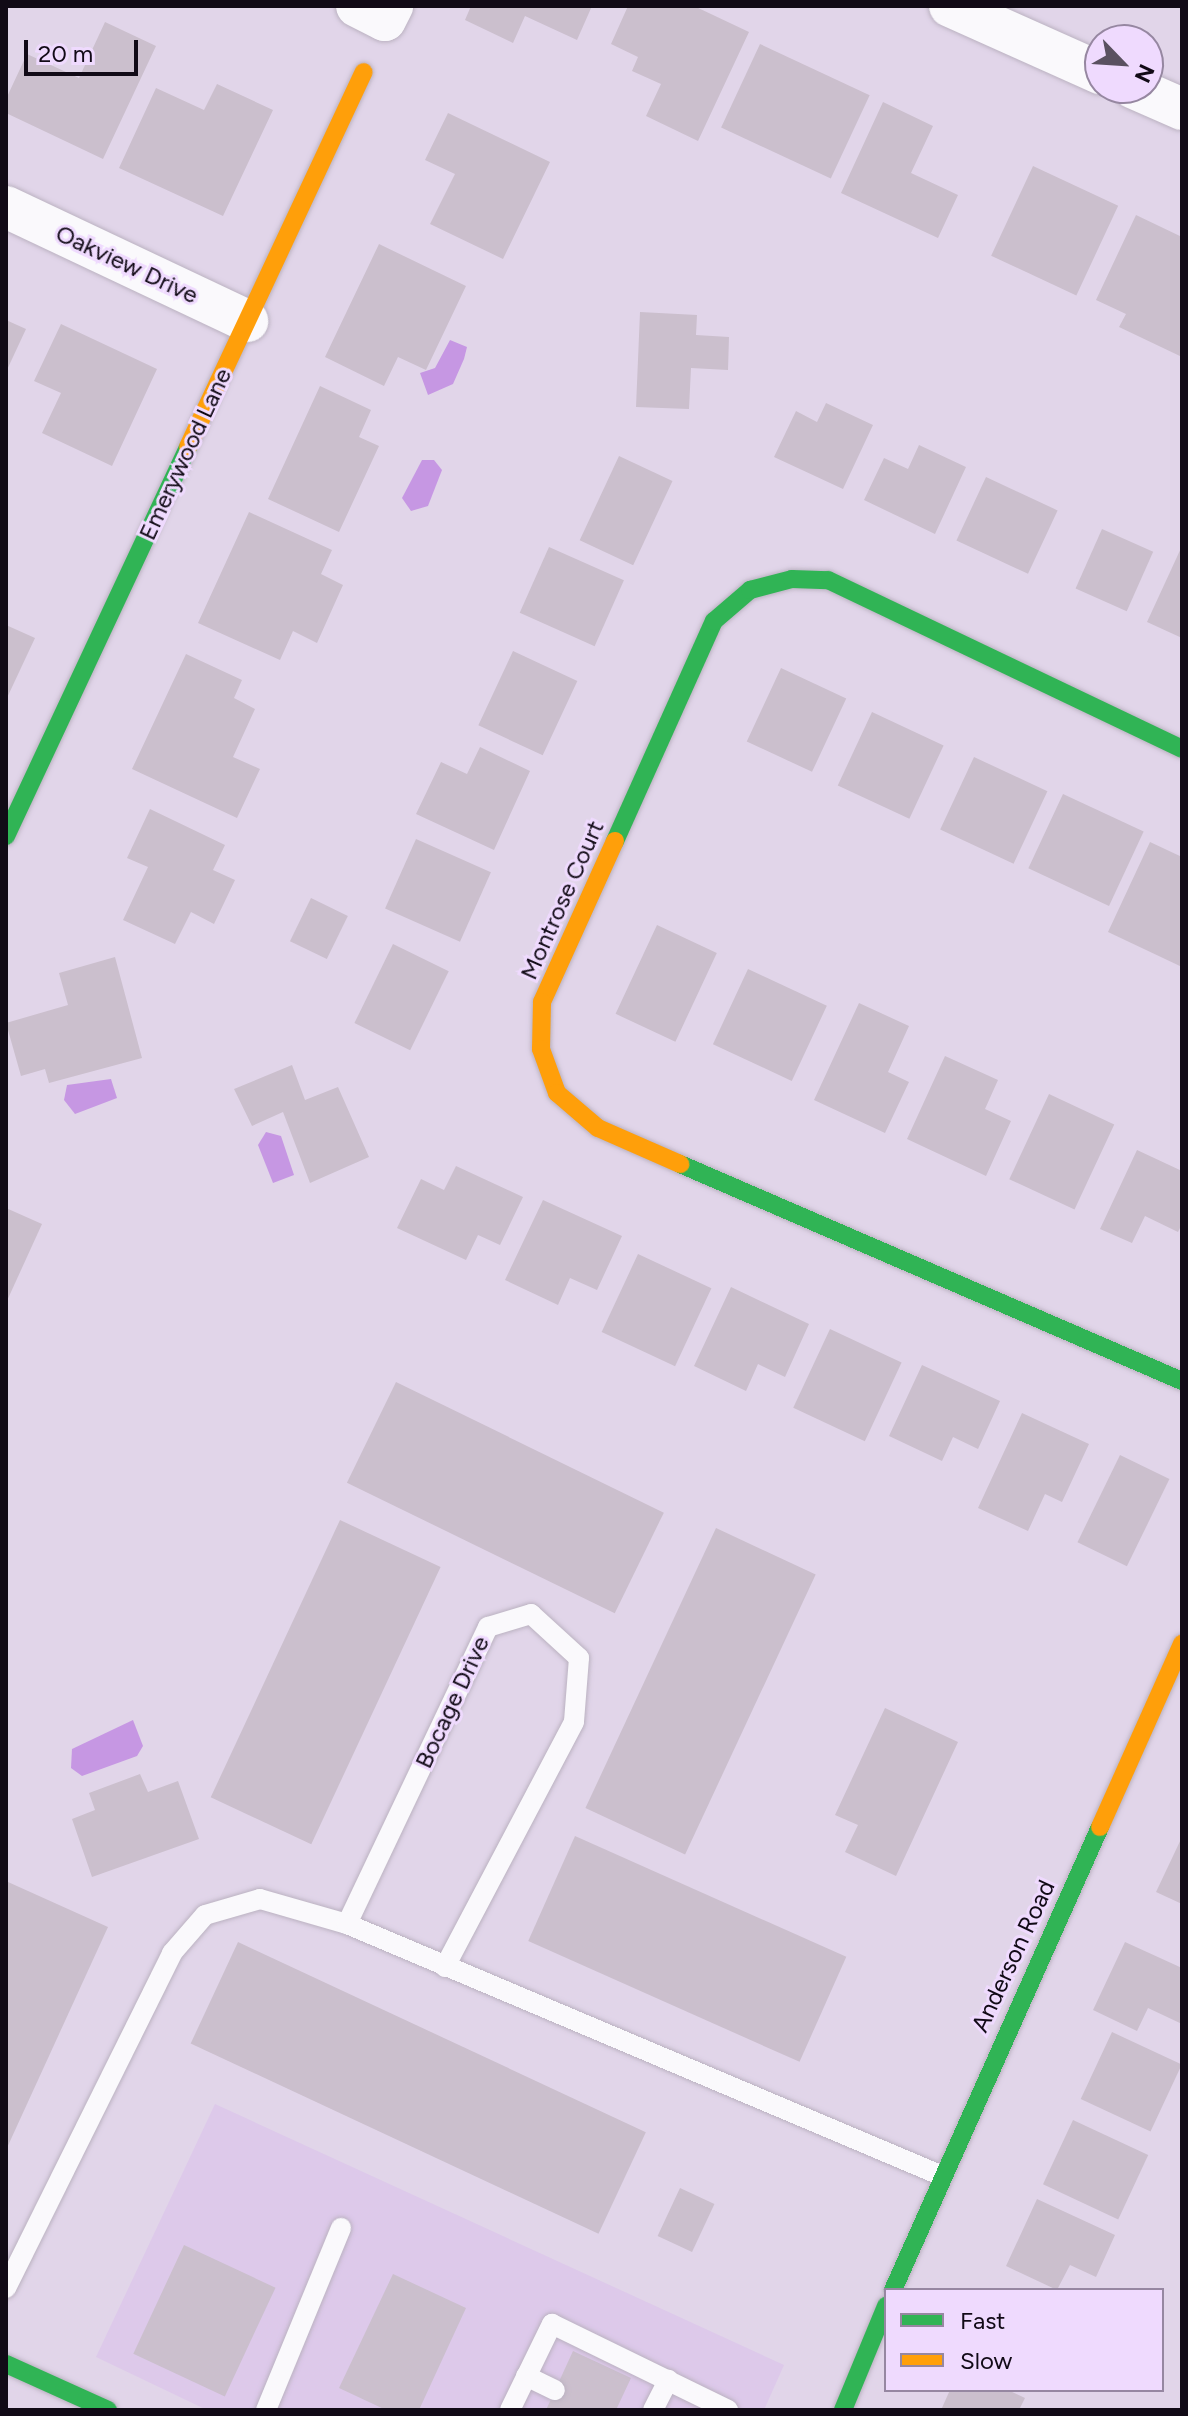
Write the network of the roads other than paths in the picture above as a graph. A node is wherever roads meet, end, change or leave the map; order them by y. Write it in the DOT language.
graph roads {
  1 [pos="950,6"];
  2 [pos="1084,66"];
  3 [pos="364,72"];
  4 [pos="6,207"];
  5 [pos="247,321"];
  6 [pos="1182,749"];
  7 [pos="7,837"];
  8 [pos="1182,1381"];
  9 [pos="1182,1644"];
  10 [pos="1173,1690"];
  11 [pos="347,1924"];
  12 [pos="445,1967"];
  13 [pos="940,2175"];
  14 [pos="341,2228"];
  15 [pos="14,2257"];
  16 [pos="6,2288"];
  17 [pos="894,2288"];
  18 [pos="884,2311"];
  19 [pos="6,2364"];
  20 [pos="526,2376"];
  21 [pos="668,2380"];
  22 [pos="555,2390"];
  23 [pos="108,2410"];
  24 [pos="266,2410"];
  25 [pos="510,2410"];
  26 [pos="653,2410"];
  27 [pos="728,2410"];
  28 [pos="843,2410"];
  1 -- 2 [label="street"];
  3 -- 5 [label="street, Emerywood Lane"];
  4 -- 5 [label="street, Oakview Drive"];
  5 -- 7 [label="street, Emerywood Lane"];
  6 -- 8 [label="street, Montrose Court"];
  9 -- 10 [label="street, Anderson Road"];
  10 -- 13 [label="street, Anderson Road"];
  11 -- 12 [label="lane"];
  11 -- 12 [label="lane, Bocage Drive"];
  11 -- 15 [label="lane"];
  12 -- 13 [label="lane"];
  13 -- 17 [label="street, Anderson Road"];
  14 -- 24 [label="lane"];
  15 -- 16 [label="lane"];
  18 -- 28 [label="street"];
  19 -- 23 [label="street"];
  20 -- 21 [label="lane"];
  20 -- 22 [label="lane"];
  20 -- 25 [label="lane"];
  21 -- 26 [label="lane"];
  21 -- 27 [label="lane"];
}
